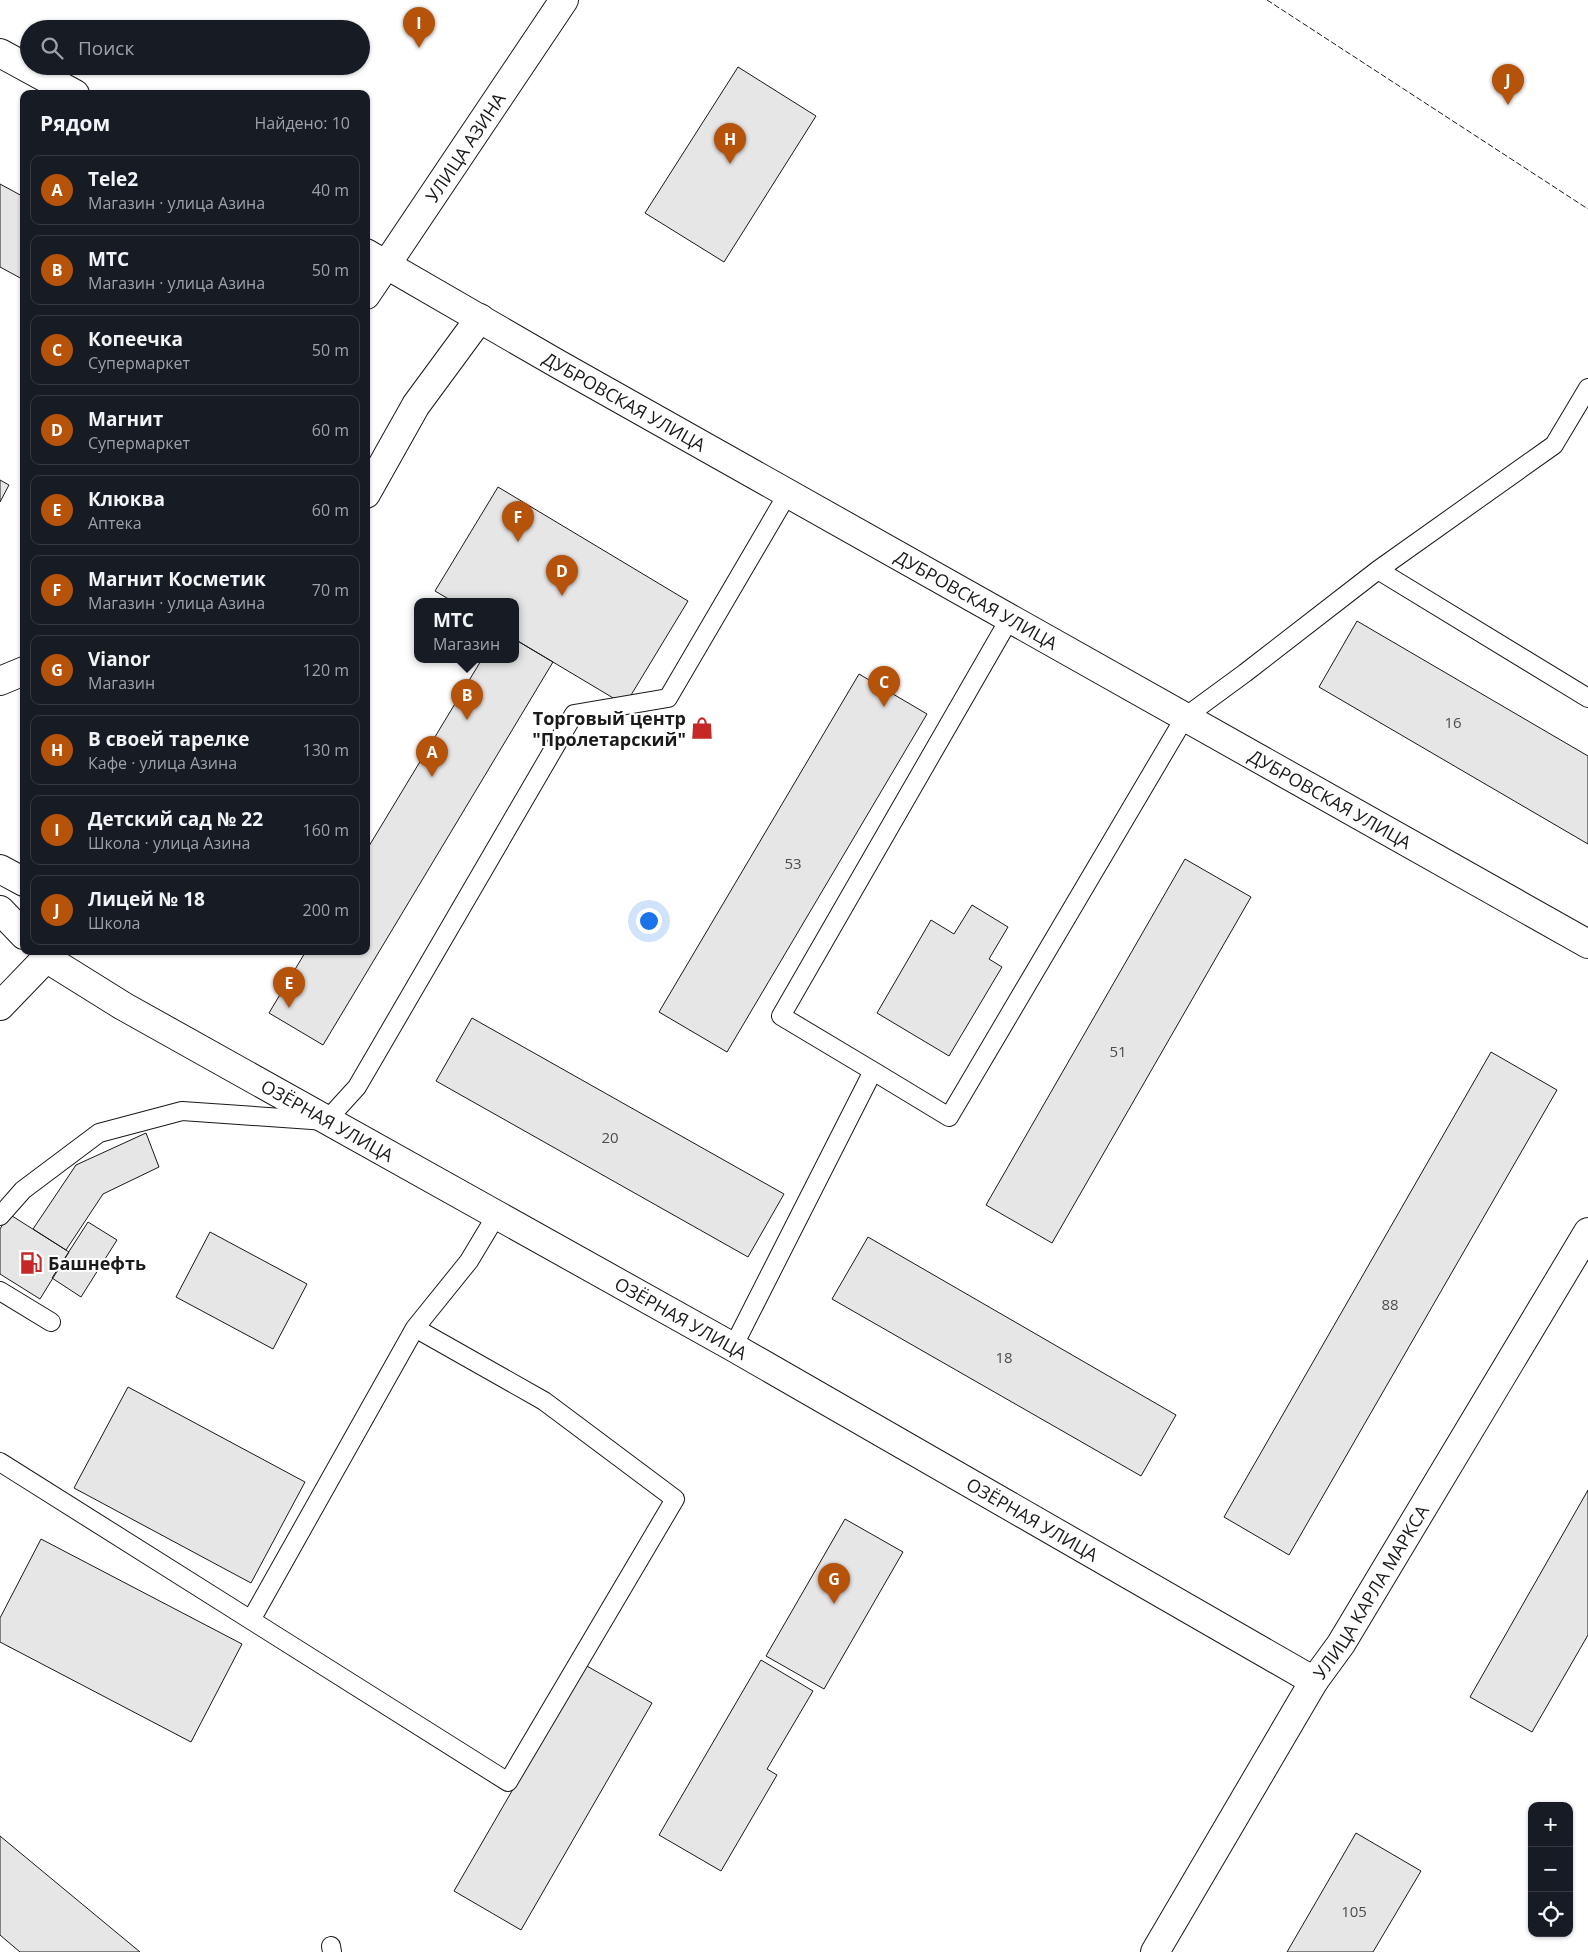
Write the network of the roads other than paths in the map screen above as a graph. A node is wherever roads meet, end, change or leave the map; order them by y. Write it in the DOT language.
graph roads {
  1 [pos="564,0"];
  2 [pos="0,53"];
  3 [pos="20,64"];
  4 [pos="40,75"];
  5 [pos="68,90"];
  6 [pos="377,258"];
  7 [pos="370,282"];
  8 [pos="480,318"];
  9 [pos="1588,388"];
  10 [pos="370,487"];
  11 [pos="788,493"];
  12 [pos="1378,570"];
  13 [pos="1010,618"];
  14 [pos="20,673"];
  15 [pos="0,681"];
  16 [pos="1588,698"];
  17 [pos="1185,717"];
  18 [pos="0,869"];
  19 [pos="20,880"];
  20 [pos="0,910"];
  21 [pos="20,931"];
  22 [pos="1588,944"];
  23 [pos="44,955"];
  24 [pos="49,955"];
  25 [pos="0,1006"];
  26 [pos="873,1071"];
  27 [pos="326,1121"];
  28 [pos="0,1216"];
  29 [pos="496,1216"];
  30 [pos="1588,1232"];
  31 [pos="0,1291"];
  32 [pos="51,1322"];
  33 [pos="415,1328"];
  34 [pos="733,1347"];
  35 [pos="0,1462"];
  36 [pos="251,1620"];
  37 [pos="1314,1681"];
  38 [pos="1155,1952"];
  1 -- 6 [label="street, УЛИЦА АЗИНА"];
  2 -- 3 [label="street"];
  4 -- 5 [label="street"];
  6 -- 7 [label="street, УЛИЦА АЗИНА"];
  6 -- 8 [label="street, ДУБРОВСКАЯ УЛИЦА"];
  8 -- 10 [label="street"];
  8 -- 11 [label="street, ДУБРОВСКАЯ УЛИЦА"];
  9 -- 12 [label="lane"];
  11 -- 13 [label="street, ДУБРОВСКАЯ УЛИЦА"];
  11 -- 27 [label="lane"];
  12 -- 16 [label="lane"];
  12 -- 17 [label="lane"];
  13 -- 17 [label="street, ДУБРОВСКАЯ УЛИЦА"];
  13 -- 26 [label="lane"];
  14 -- 15 [label="street"];
  17 -- 22 [label="street, ДУБРОВСКАЯ УЛИЦА"];
  17 -- 26 [label="lane"];
  18 -- 19 [label="street"];
  20 -- 21 [label="street"];
  23 -- 25 [label="street"];
  24 -- 27 [label="street, ОЗЁРНАЯ УЛИЦА"];
  26 -- 34 [label="lane"];
  27 -- 28 [label="lane"];
  27 -- 29 [label="street, ОЗЁРНАЯ УЛИЦА"];
  29 -- 33 [label="lane"];
  29 -- 34 [label="street, ОЗЁРНАЯ УЛИЦА"];
  30 -- 37 [label="street, УЛИЦА КАРЛА МАРКСА"];
  31 -- 32 [label="lane"];
  33 -- 36 [label="lane"];
  33 -- 36 [label="lane"];
  34 -- 37 [label="street, ОЗЁРНАЯ УЛИЦА"];
  35 -- 36 [label="lane"];
  37 -- 38 [label="street, УЛИЦА КАРЛА МАРКСА"];
}
